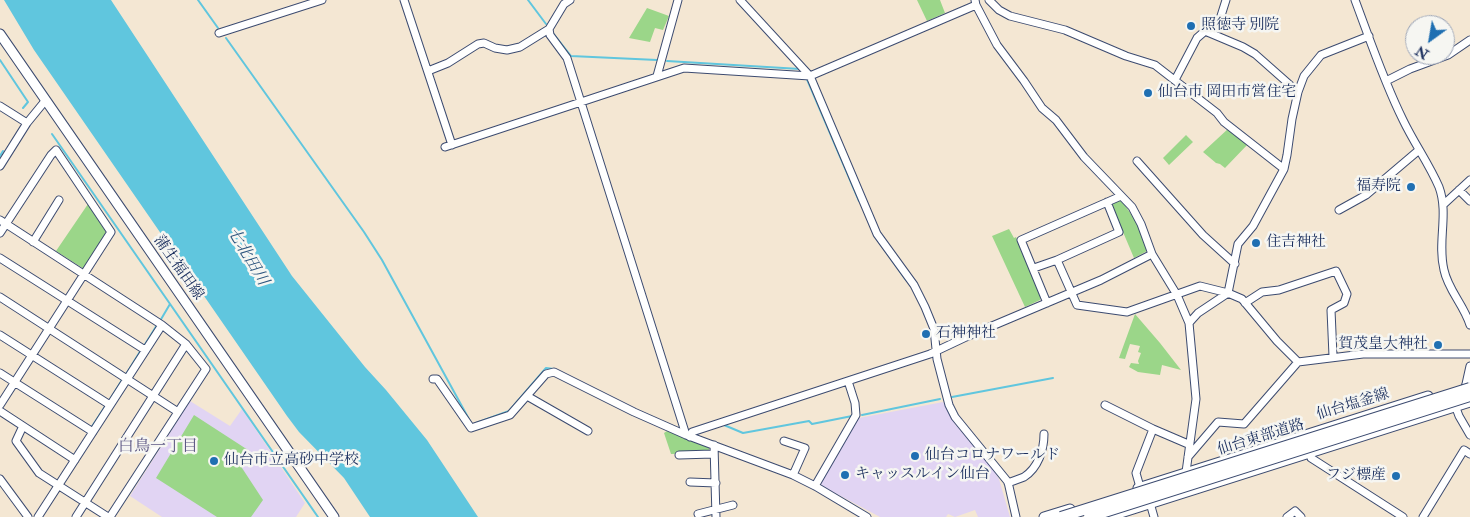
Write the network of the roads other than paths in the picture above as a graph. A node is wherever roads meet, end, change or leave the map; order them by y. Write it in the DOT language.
graph roads {
  1 [pos="322,0"];
  2 [pos="404,0"];
  3 [pos="570,0"];
  4 [pos="678,0"];
  5 [pos="740,0"];
  6 [pos="989,0"];
  7 [pos="1226,0"];
  8 [pos="1355,0"];
  9 [pos="976,3"];
  10 [pos="549,29"];
  11 [pos="1205,31"];
  12 [pos="219,33"];
  13 [pos="0,34"];
  14 [pos="1369,36"];
  15 [pos="1470,40"];
  16 [pos="428,71"];
  17 [pos="657,76"];
  18 [pos="810,76"];
  19 [pos="1175,80"];
  20 [pos="1386,81"];
  21 [pos="1298,92"];
  22 [pos="45,101"];
  23 [pos="581,102"];
  24 [pos="0,106"];
  25 [pos="26,123"];
  26 [pos="1419,150"];
  27 [pos="1137,161"];
  28 [pos="0,166"];
  29 [pos="1284,169"];
  30 [pos="1470,180"];
  31 [pos="1459,190"];
  32 [pos="1120,196"];
  33 [pos="59,200"];
  34 [pos="1470,201"];
  35 [pos="1107,202"];
  36 [pos="1444,204"];
  37 [pos="1339,210"];
  38 [pos="3,222"];
  39 [pos="0,233"];
  40 [pos="33,242"];
  41 [pos="1152,254"];
  42 [pos="0,258"];
  43 [pos="1057,260"];
  44 [pos="1235,264"];
  45 [pos="1034,268"];
  46 [pos="84,274"];
  47 [pos="1072,292"];
  48 [pos="1228,293"];
  49 [pos="1177,295"];
  50 [pos="0,297"];
  51 [pos="67,301"];
  52 [pos="1047,303"];
  53 [pos="1245,303"];
  54 [pos="1189,323"];
  55 [pos="160,324"];
  56 [pos="1470,325"];
  57 [pos="49,329"];
  58 [pos="0,335"];
  59 [pos="186,344"];
  60 [pos="143,349"];
  61 [pos="936,351"];
  62 [pos="1470,354"];
  63 [pos="32,355"];
  64 [pos="1333,356"];
  65 [pos="1298,362"];
  66 [pos="1470,366"];
  67 [pos="0,373"];
  68 [pos="125,378"];
  69 [pos="433,379"];
  70 [pos="848,381"];
  71 [pos="14,382"];
  72 [pos="1469,385"];
  73 [pos="153,396"];
  74 [pos="527,396"];
  75 [pos="1470,396"];
  76 [pos="1470,402"];
  77 [pos="108,404"];
  78 [pos="0,405"];
  79 [pos="1106,405"];
  80 [pos="1456,408"];
  81 [pos="0,411"];
  82 [pos="178,412"];
  83 [pos="23,426"];
  84 [pos="1153,429"];
  85 [pos="91,431"];
  86 [pos="588,431"];
  87 [pos="1044,434"];
  88 [pos="1470,435"];
  89 [pos="688,436"];
  90 [pos="784,441"];
  91 [pos="1188,444"];
  92 [pos="714,445"];
  93 [pos="1310,453"];
  94 [pos="713,454"];
  95 [pos="1470,454"];
  96 [pos="679,455"];
  97 [pos="1188,457"];
  98 [pos="73,458"];
  99 [pos="1186,472"];
  100 [pos="793,475"];
  101 [pos="0,479"];
  102 [pos="690,482"];
  103 [pos="716,482"];
  104 [pos="1008,482"];
  105 [pos="57,484"];
  106 [pos="816,486"];
  107 [pos="1140,487"];
  108 [pos="85,503"];
  109 [pos="1150,503"];
  110 [pos="733,505"];
  111 [pos="716,513"];
  112 [pos="698,514"];
  113 [pos="28,517"];
  114 [pos="38,517"];
  115 [pos="76,517"];
  116 [pos="109,517"];
  117 [pos="334,517"];
  118 [pos="867,517"];
  119 [pos="1016,517"];
  120 [pos="1044,517"];
  121 [pos="1061,517"];
  122 [pos="1089,517"];
  123 [pos="1108,517"];
  124 [pos="1154,517"];
  125 [pos="1287,517"];
  126 [pos="1301,517"];
  127 [pos="1403,517"];
  128 [pos="1423,517"];
  1 -- 12 [label="street"];
  2 -- 16 [label="street"];
  3 -- 10 [label="street"];
  4 -- 17 [label="street"];
  5 -- 18 [label="street"];
  6 -- 19 [label="street"];
  7 -- 11 [label="street"];
  8 -- 14 [label="street"];
  9 -- 18 [label="street"];
  9 -- 32 [label="street"];
  10 -- 16 [label="street"];
  10 -- 23 [label="street"];
  11 -- 19 [label="street"];
  11 -- 21 [label="street"];
  13 -- 22 [label="main road, 蒲生福田線"];
  14 -- 20 [label="street"];
  14 -- 21 [label="street"];
  15 -- 20 [label="street"];
  16 -- 23 [label="street"];
  17 -- 18 [label="street"];
  17 -- 23 [label="street"];
  18 -- 61 [label="street"];
  19 -- 29 [label="street"];
  20 -- 26 [label="street"];
  21 -- 29 [label="street"];
  22 -- 25 [label="street"];
  22 -- 117 [label="main road, 蒲生福田線"];
  23 -- 89 [label="street"];
  24 -- 25 [label="street"];
  25 -- 28 [label="street"];
  26 -- 36 [label="street"];
  26 -- 37 [label="street"];
  27 -- 44 [label="street"];
  29 -- 44 [label="street"];
  30 -- 31 [label="street"];
  31 -- 34 [label="street"];
  31 -- 36 [label="street"];
  32 -- 35 [label="street"];
  32 -- 41 [label="street"];
  33 -- 40 [label="street"];
  35 -- 43 [label="street"];
  35 -- 45 [label="street"];
  36 -- 56 [label="street"];
  38 -- 39 [label="street"];
  38 -- 40 [label="street"];
  38 -- 46 [label="street"];
  40 -- 46 [label="street"];
  41 -- 47 [label="street"];
  41 -- 49 [label="street"];
  42 -- 51 [label="street"];
  43 -- 45 [label="street"];
  43 -- 47 [label="street"];
  44 -- 48 [label="street"];
  45 -- 52 [label="street"];
  46 -- 51 [label="street"];
  46 -- 55 [label="street"];
  47 -- 49 [label="street"];
  47 -- 52 [label="street"];
  48 -- 49 [label="street"];
  48 -- 53 [label="street"];
  48 -- 54 [label="street"];
  49 -- 54 [label="street"];
  50 -- 57 [label="street"];
  51 -- 57 [label="street"];
  51 -- 60 [label="street"];
  52 -- 61 [label="street"];
  53 -- 64 [label="street"];
  53 -- 65 [label="street"];
  54 -- 91 [label="street"];
  55 -- 59 [label="street"];
  55 -- 60 [label="street"];
  57 -- 63 [label="street"];
  57 -- 68 [label="street"];
  58 -- 63 [label="street"];
  59 -- 73 [label="street"];
  59 -- 82 [label="street"];
  60 -- 68 [label="street"];
  61 -- 70 [label="street"];
  61 -- 104 [label="street"];
  62 -- 64 [label="street"];
  63 -- 71 [label="street"];
  63 -- 77 [label="street"];
  64 -- 65 [label="street"];
  65 -- 97 [label="street"];
  66 -- 72 [label="street"];
  67 -- 71 [label="street"];
  68 -- 73 [label="street"];
  68 -- 77 [label="street"];
  69 -- 74 [label="street"];
  70 -- 89 [label="street"];
  70 -- 106 [label="street"];
  71 -- 78 [label="street"];
  71 -- 85 [label="street"];
  72 -- 75 [label="street"];
  72 -- 80 [label="street"];
  72 -- 99 [label="main road, 仙台塩釜線"];
  72 -- 121 [label="highway, 仙台東部道路, bridge"];
  73 -- 82 [label="street"];
  73 -- 108 [label="street"];
  74 -- 86 [label="street"];
  74 -- 89 [label="street"];
  75 -- 122 [label="highway, 仙台東部道路, bridge"];
  76 -- 80 [label="main road"];
  77 -- 85 [label="street"];
  79 -- 84 [label="street"];
  80 -- 88 [label="street"];
  80 -- 93 [label="main road"];
  81 -- 83 [label="street"];
  82 -- 116 [label="street"];
  83 -- 98 [label="street"];
  83 -- 105 [label="street"];
  84 -- 91 [label="street"];
  84 -- 107 [label="street"];
  85 -- 98 [label="street"];
  87 -- 104 [label="street"];
  89 -- 92 [label="street"];
  90 -- 100 [label="street"];
  91 -- 97 [label="street"];
  92 -- 94 [label="street"];
  92 -- 100 [label="street"];
  93 -- 109 [label="main road"];
  93 -- 127 [label="street"];
  94 -- 96 [label="street"];
  94 -- 103 [label="street"];
  95 -- 128 [label="street"];
  97 -- 99 [label="street"];
  98 -- 105 [label="street"];
  99 -- 107 [label="main road, 仙台塩釜線"];
  100 -- 106 [label="street"];
  101 -- 113 [label="street"];
  102 -- 103 [label="street"];
  103 -- 111 [label="street"];
  104 -- 119 [label="street"];
  105 -- 108 [label="street"];
  105 -- 114 [label="street"];
  106 -- 118 [label="street"];
  107 -- 120 [label="main road, 仙台塩釜線"];
  108 -- 115 [label="street"];
  108 -- 116 [label="street"];
  109 -- 123 [label="main road"];
  109 -- 124 [label="street"];
  110 -- 111 [label="street"];
  111 -- 112 [label="street"];
  125 -- 126 [label="street"];
}
